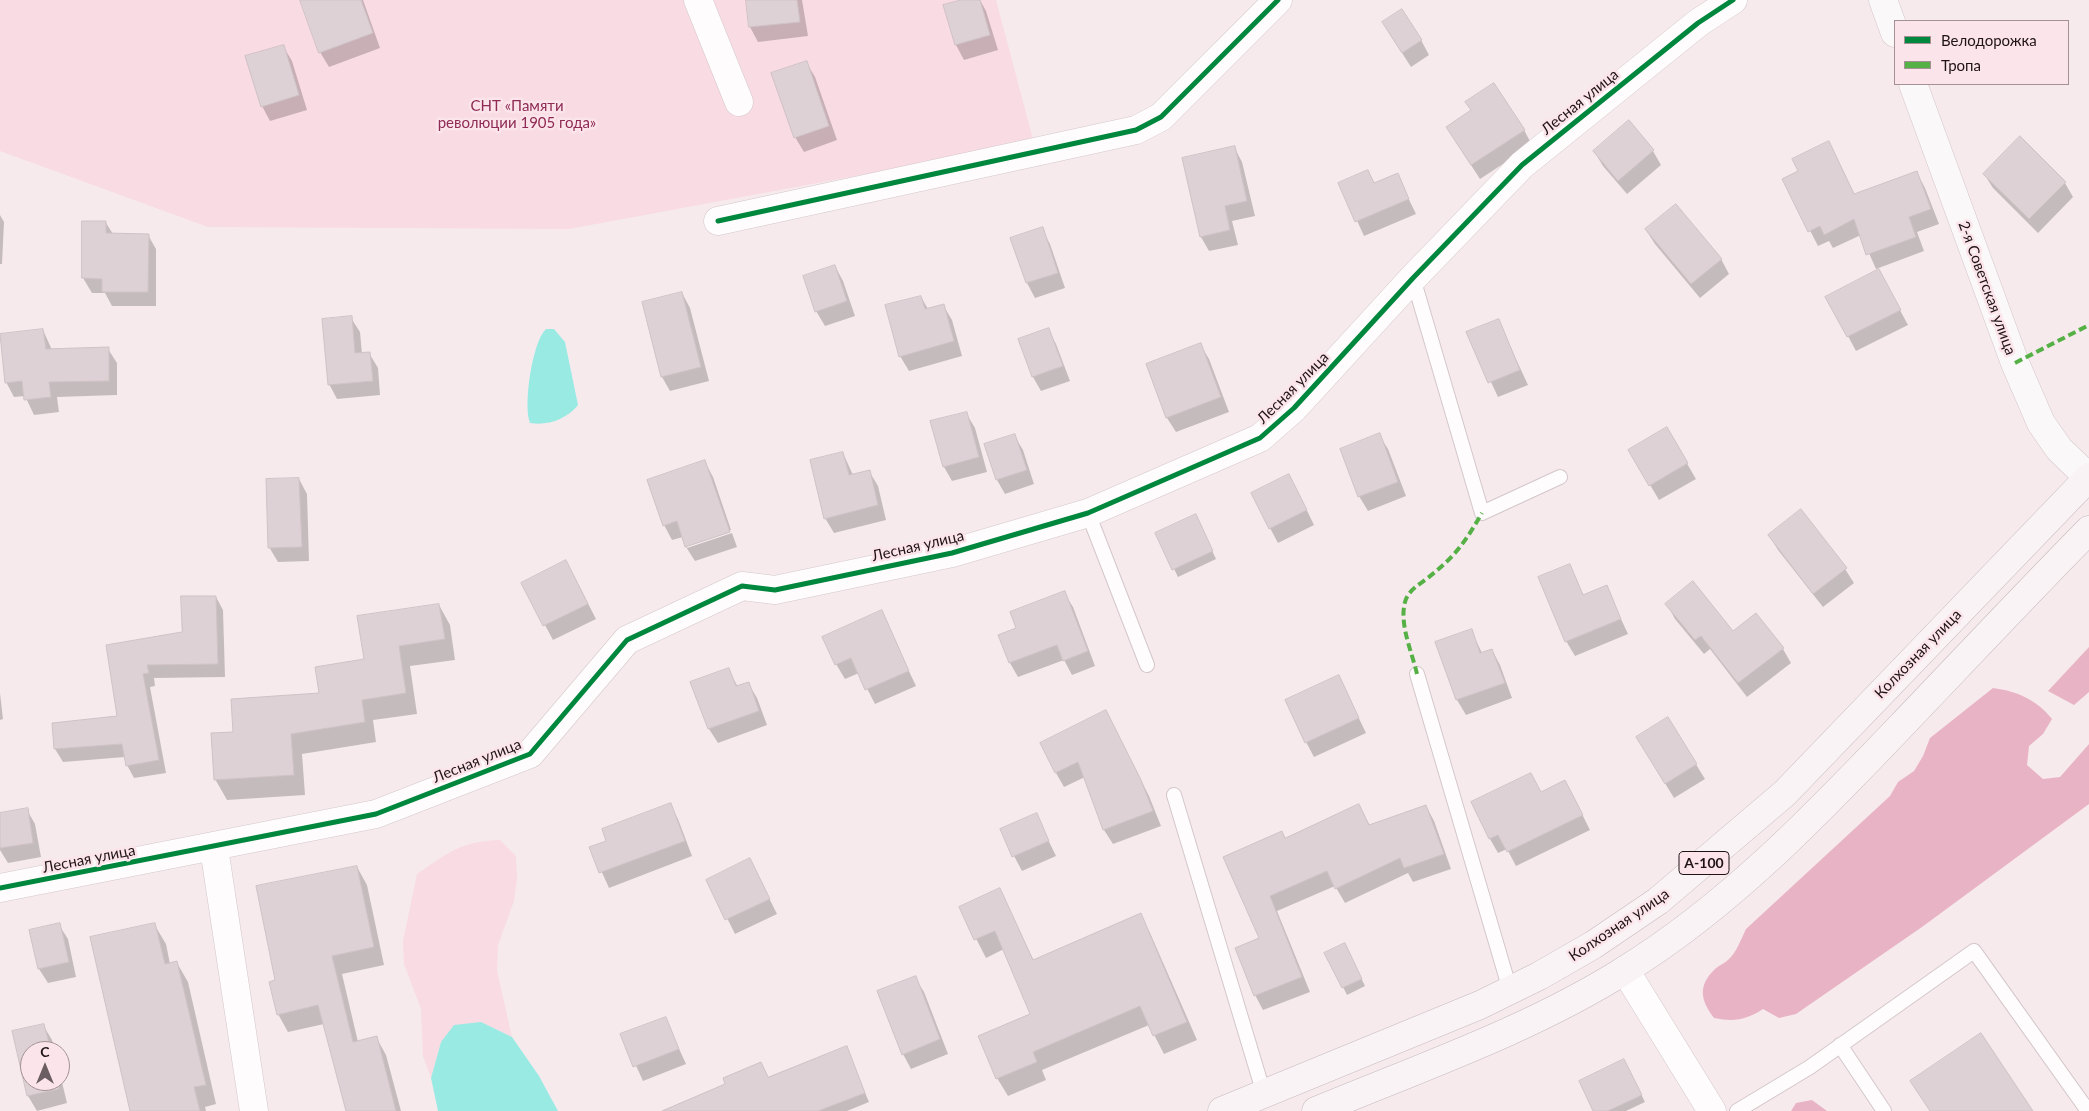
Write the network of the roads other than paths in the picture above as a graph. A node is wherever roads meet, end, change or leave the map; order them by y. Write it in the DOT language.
graph roads {
  1 [pos="698,0"];
  2 [pos="1278,0"];
  3 [pos="1732,0"];
  4 [pos="1883,0"];
  5 [pos="1894,30"];
  6 [pos="1913,85"];
  7 [pos="739,102"];
  8 [pos="718,221"];
  9 [pos="1413,278"];
  10 [pos="1560,477"];
  11 [pos="2089,478"];
  12 [pos="1088,513"];
  13 [pos="2089,530"];
  14 [pos="1147,665"];
  15 [pos="1417,674"];
  16 [pos="1174,795"];
  17 [pos="214,848"];
  18 [pos="0,888"];
  19 [pos="1625,970"];
  20 [pos="1510,990"];
  21 [pos="1840,1046"];
  22 [pos="1264,1094"];
  23 [pos="254,1111"];
  24 [pos="1222,1111"];
  25 [pos="1316,1111"];
  26 [pos="1712,1111"];
  27 [pos="1737,1111"];
  28 [pos="1884,1111"];
  29 [pos="2088,1111"];
  1 -- 7 [label="street"];
  2 -- 8 [label="street"];
  3 -- 9 [label="street, Лесная улица"];
  4 -- 5 [label="street"];
  6 -- 11 [label="street, 2-я Советская улица"];
  9 -- 10 [label="lane"];
  9 -- 12 [label="street, Лесная улица"];
  11 -- 20 [label="main road, Колхозная улица / А-100"];
  12 -- 14 [label="lane"];
  12 -- 17 [label="street, Лесная улица"];
  13 -- 19 [label="main road, А-100"];
  15 -- 20 [label="lane"];
  16 -- 22 [label="lane"];
  17 -- 18 [label="street, Лесная улица"];
  17 -- 23 [label="street"];
  19 -- 25 [label="main road, А-100"];
  19 -- 26 [label="street"];
  20 -- 22 [label="main road, Колхозная улица / А-100"];
  21 -- 27 [label="lane"];
  21 -- 28 [label="lane"];
  21 -- 29 [label="lane"];
  22 -- 24 [label="main road, Колхозная улица / А-100"];
}
